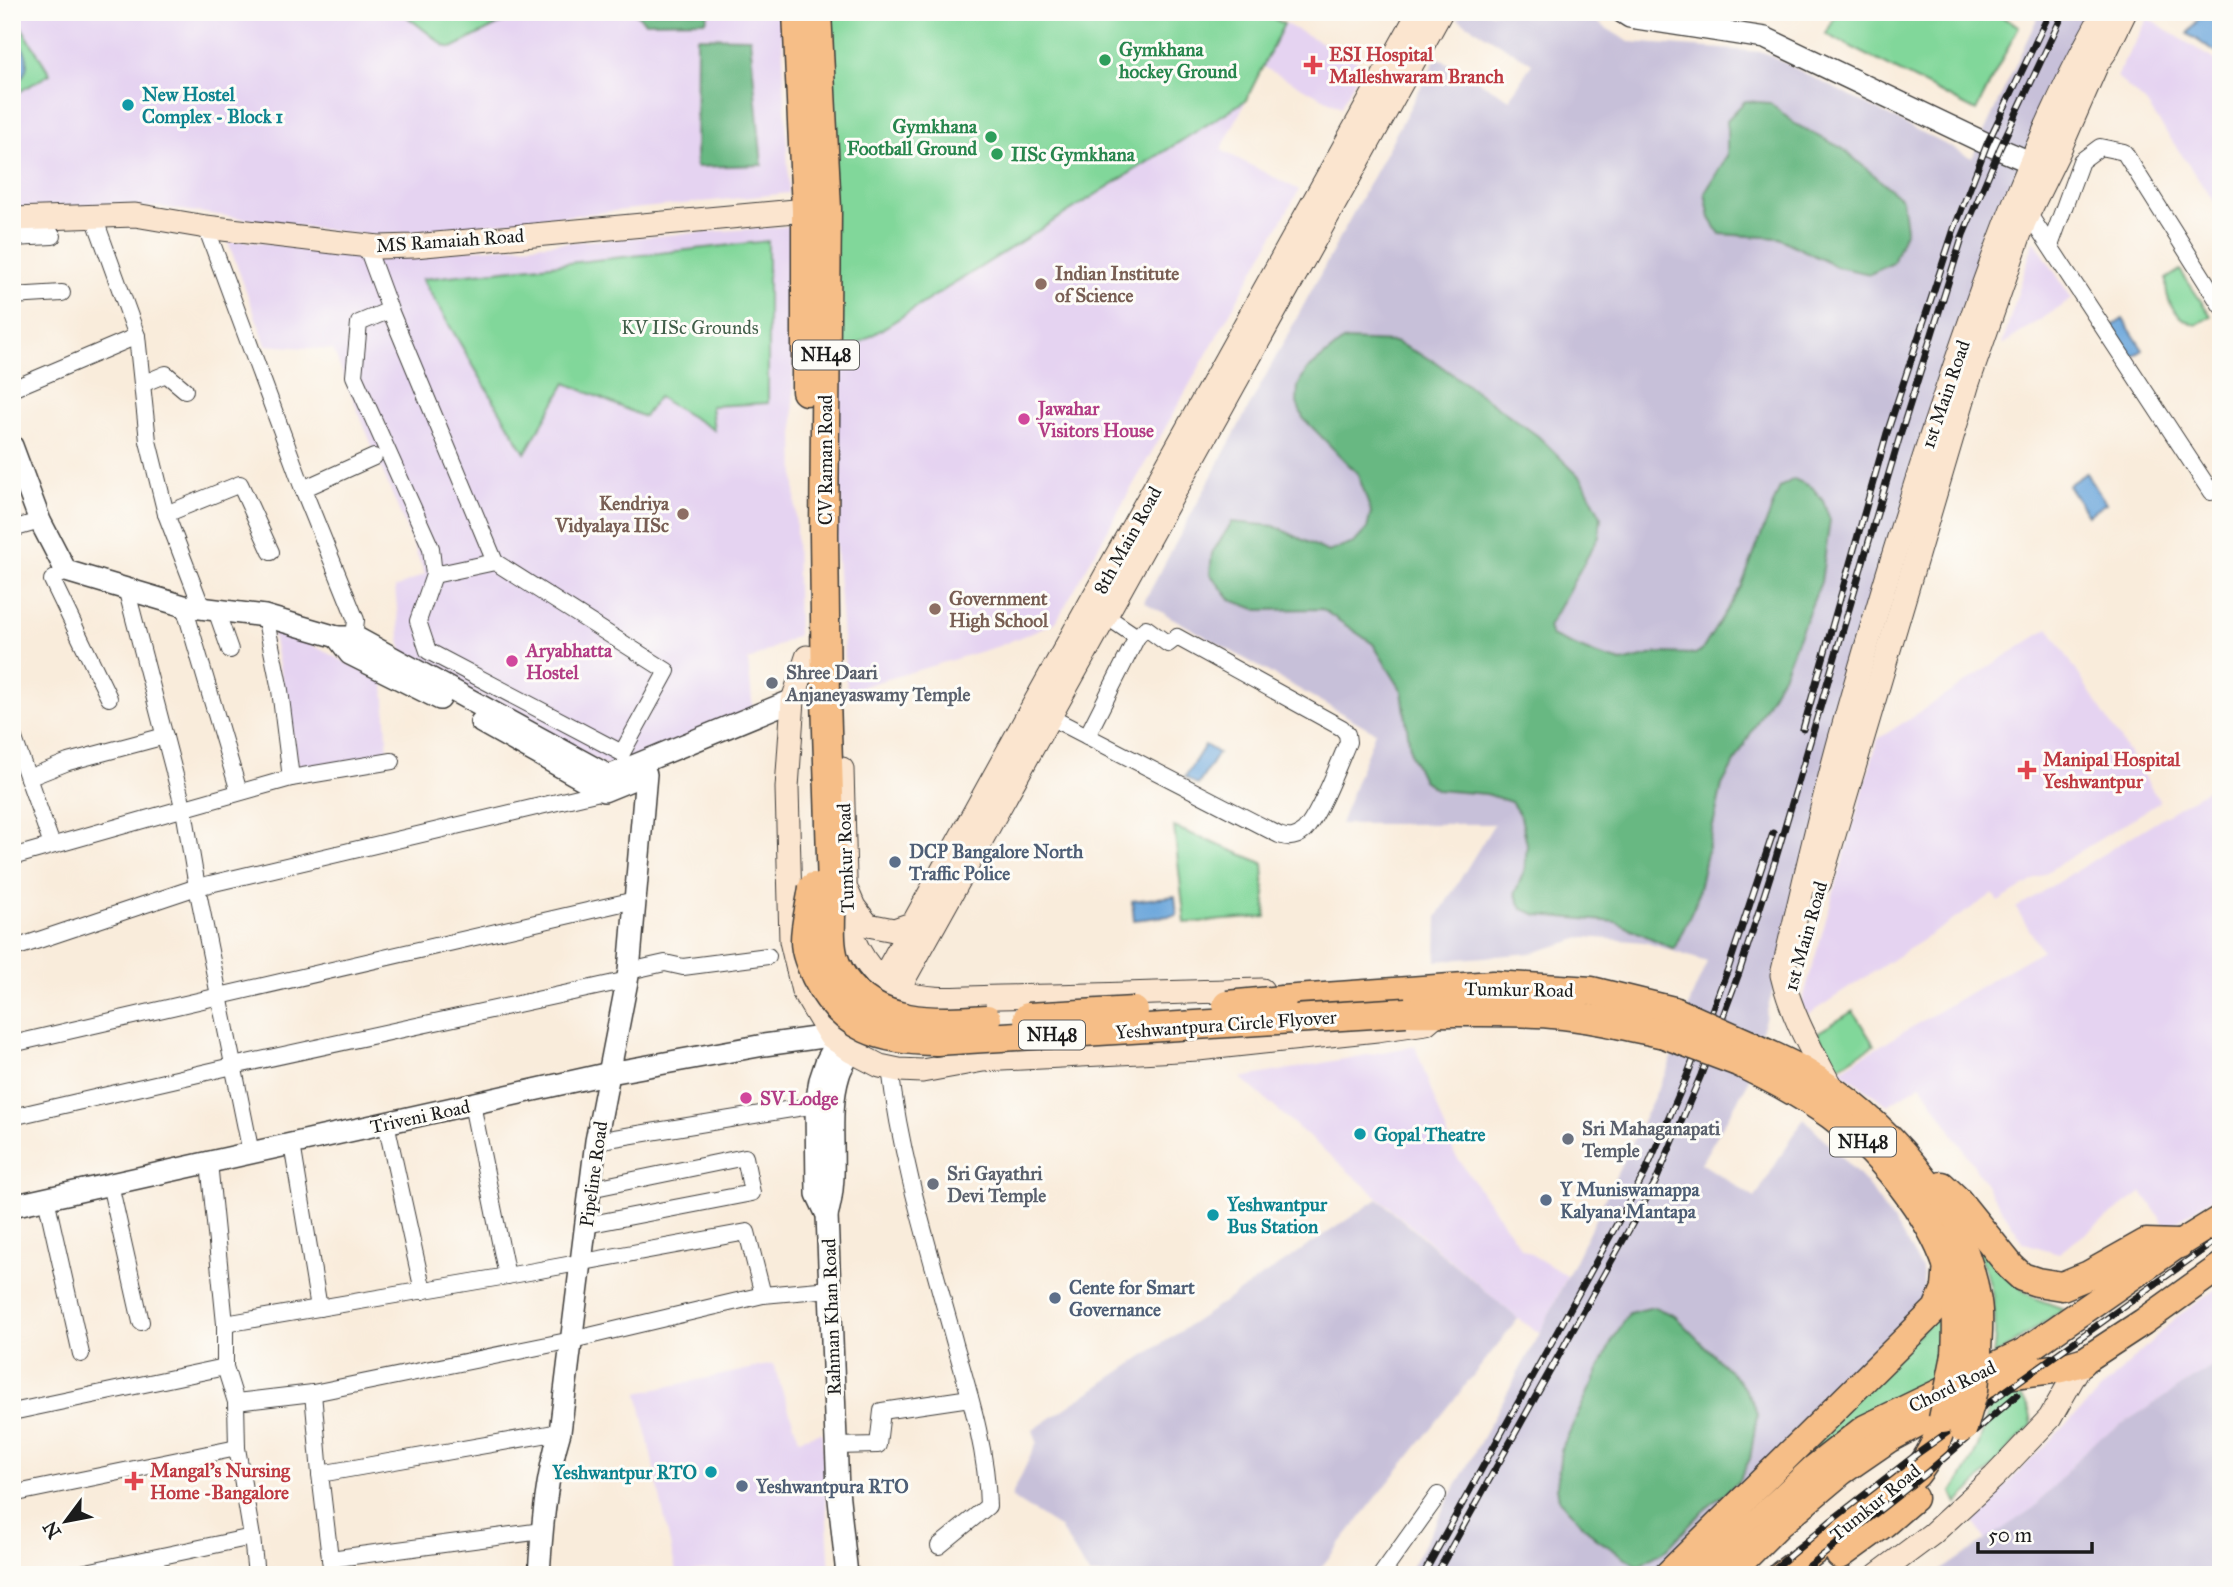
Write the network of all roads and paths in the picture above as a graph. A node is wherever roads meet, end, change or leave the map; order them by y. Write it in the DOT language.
graph roads {
  1 [pos="797,12"];
  2 [pos="817,12"];
  3 [pos="1622,12"];
  4 [pos="2104,12"];
  5 [pos="2125,12"];
  6 [pos="1427,18"];
  7 [pos="2046,161"];
  8 [pos="2081,161"];
  9 [pos="806,210"];
  10 [pos="2028,213"];
  11 [pos="94,217"];
  12 [pos="12,219"];
  13 [pos="206,228"];
  14 [pos="52,236"];
  15 [pos="12,238"];
  16 [pos="366,245"];
  17 [pos="2050,246"];
  18 [pos="62,293"];
  19 [pos="12,296"];
  20 [pos="2221,306"];
  21 [pos="390,310"];
  22 [pos="136,336"];
  23 [pos="142,384"];
  24 [pos="12,389"];
  25 [pos="185,390"];
  26 [pos="12,446"];
  27 [pos="374,457"];
  28 [pos="2221,485"];
  29 [pos="303,489"];
  30 [pos="166,514"];
  31 [pos="40,521"];
  32 [pos="12,529"];
  33 [pos="271,552"];
  34 [pos="495,562"];
  35 [pos="66,571"];
  36 [pos="434,575"];
  37 [pos="126,588"];
  38 [pos="201,608"];
  39 [pos="265,616"];
  40 [pos="1106,616"];
  41 [pos="1137,637"];
  42 [pos="347,643"];
  43 [pos="230,650"];
  44 [pos="807,657"];
  45 [pos="109,698"];
  46 [pos="826,698"];
  47 [pos="792,707"];
  48 [pos="1050,717"];
  49 [pos="12,733"];
  50 [pos="165,736"];
  51 [pos="1087,736"];
  52 [pos="1018,754"];
  53 [pos="391,761"];
  54 [pos="646,774"];
  55 [pos="28,778"];
  56 [pos="291,778"];
  57 [pos="607,783"];
  58 [pos="239,792"];
  59 [pos="184,810"];
  60 [pos="52,845"];
  61 [pos="12,857"];
  62 [pos="197,887"];
  63 [pos="830,889"];
  64 [pos="635,900"];
  65 [pos="846,915"];
  66 [pos="792,920"];
  67 [pos="914,923"];
  68 [pos="12,949"];
  69 [pos="768,956"];
  70 [pos="629,975"];
  71 [pos="890,985"];
  72 [pos="220,995"];
  73 [pos="1296,999"];
  74 [pos="1788,1000"];
  75 [pos="1438,1013"];
  76 [pos="1669,1022"];
  77 [pos="839,1043"];
  78 [pos="12,1044"];
  79 [pos="1743,1053"];
  80 [pos="826,1062"];
  81 [pos="233,1066"];
  82 [pos="890,1068"];
  83 [pos="610,1073"];
  84 [pos="1834,1093"];
  85 [pos="472,1104"];
  86 [pos="816,1105"];
  87 [pos="12,1117"];
  88 [pos="386,1123"];
  89 [pos="596,1141"];
  90 [pos="292,1144"];
  91 [pos="251,1153"];
  92 [pos="1908,1157"];
  93 [pos="209,1163"];
  94 [pos="110,1184"];
  95 [pos="590,1189"];
  96 [pos="46,1198"];
  97 [pos="12,1206"];
  98 [pos="827,1215"];
  99 [pos="2221,1218"];
  100 [pos="586,1225"];
  101 [pos="2179,1244"];
  102 [pos="582,1262"];
  103 [pos="1947,1264"];
  104 [pos="2221,1266"];
  105 [pos="507,1276"];
  106 [pos="830,1289"];
  107 [pos="422,1290"];
  108 [pos="763,1295"];
  109 [pos="319,1308"];
  110 [pos="141,1321"];
  111 [pos="225,1324"];
  112 [pos="572,1340"];
  113 [pos="81,1354"];
  114 [pos="1967,1355"];
  115 [pos="2082,1362"];
  116 [pos="225,1367"];
  117 [pos="313,1393"];
  118 [pos="970,1398"];
  119 [pos="236,1402"];
  120 [pos="12,1412"];
  121 [pos="1953,1424"];
  122 [pos="560,1432"];
  123 [pos="836,1446"];
  124 [pos="237,1448"];
  125 [pos="320,1474"];
  126 [pos="12,1494"];
  127 [pos="1438,1495"];
  128 [pos="542,1531"];
  129 [pos="252,1537"];
  130 [pos="939,1546"];
  131 [pos="331,1567"];
  132 [pos="72,1575"];
  133 [pos="256,1575"];
  134 [pos="540,1575"];
  135 [pos="848,1575"];
  136 [pos="1381,1575"];
  137 [pos="1667,1575"];
  138 [pos="1700,1575"];
  139 [pos="1727,1575"];
  140 [pos="1782,1575"];
  141 [pos="1812,1575"];
  142 [pos="1877,1575"];
  1 -- 9 [label="highway, CV Raman Road / NH48"];
  2 -- 46 [label="highway, CV Raman Road / NH48"];
  3 -- 7 [label="street"];
  4 -- 7 [label="main road, 1st Main Road"];
  5 -- 7 [label="main road, 1st Main Road"];
  6 -- 40 [label="main road, 8th Main Road"];
  6 -- 52 [label="main road, 8th Main Road"];
  7 -- 8 [label="street"];
  7 -- 10 [label="main road, 1st Main Road"];
  7 -- 74 [label="main road, 1st Main Road"];
  8 -- 17 [label="street"];
  8 -- 20 [label="street"];
  9 -- 16 [label="main road, MS Ramaiah Road"];
  9 -- 44 [label="highway, CV Raman Road / NH48"];
  10 -- 17 [label="street"];
  10 -- 74 [label="main road, 1st Main Road"];
  11 -- 12 [label="main road, MS Ramaiah Road"];
  11 -- 13 [label="main road, MS Ramaiah Road"];
  11 -- 22 [label="street"];
  13 -- 16 [label="main road, MS Ramaiah Road"];
  13 -- 29 [label="street"];
  14 -- 15 [label="street"];
  16 -- 21 [label="street"];
  17 -- 28 [label="street"];
  18 -- 19 [label="street"];
  21 -- 34 [label="street"];
  21 -- 36 [label="street"];
  22 -- 23 [label="street"];
  22 -- 24 [label="street"];
  23 -- 25 [label="street"];
  23 -- 30 [label="street"];
  26 -- 31 [label="street"];
  27 -- 29 [label="street"];
  29 -- 42 [label="street"];
  30 -- 33 [label="street"];
  30 -- 38 [label="street"];
  31 -- 32 [label="street"];
  31 -- 35 [label="street"];
  34 -- 36 [label="street"];
  34 -- 36 [label="street"];
  35 -- 37 [label="street"];
  35 -- 45 [label="street"];
  37 -- 38 [label="street"];
  37 -- 50 [label="street"];
  38 -- 39 [label="street"];
  38 -- 43 [label="street"];
  38 -- 58 [label="street"];
  39 -- 42 [label="street"];
  39 -- 56 [label="street"];
  40 -- 41 [label="street"];
  40 -- 48 [label="main road, 8th Main Road"];
  41 -- 51 [label="street"];
  41 -- 51 [label="street"];
  42 -- 57 [label="street"];
  44 -- 47 [label="main road"];
  44 -- 63 [label="highway, Yeshwantpura Circle Flyover / NH48"];
  46 -- 63 [label="highway, Yeshwantpura Circle Flyover / NH48"];
  47 -- 54 [label="street"];
  47 -- 57 [label="street"];
  47 -- 66 [label="main road"];
  48 -- 51 [label="street"];
  48 -- 52 [label="main road, 8th Main Road"];
  49 -- 55 [label="street"];
  50 -- 55 [label="street"];
  50 -- 59 [label="street"];
  52 -- 67 [label="main road, 8th Main Road"];
  52 -- 71 [label="main road, 8th Main Road"];
  53 -- 56 [label="street"];
  54 -- 57 [label="street"];
  54 -- 64 [label="street, Pipeline Road"];
  55 -- 60 [label="street"];
  56 -- 58 [label="street"];
  57 -- 62 [label="street"];
  58 -- 59 [label="street"];
  59 -- 60 [label="street"];
  59 -- 62 [label="street"];
  60 -- 61 [label="street"];
  62 -- 68 [label="street"];
  62 -- 72 [label="street"];
  63 -- 65 [label="main road, Tumkur Road"];
  63 -- 67 [label="main road"];
  63 -- 73 [label="highway, Yeshwantpura Circle Flyover / NH48, bridge"];
  63 -- 75 [label="highway, Yeshwantpura Circle Flyover / NH48, bridge"];
  64 -- 70 [label="street, Pipeline Road"];
  64 -- 72 [label="street"];
  65 -- 66 [label="main road"];
  65 -- 71 [label="main road, Tumkur Road"];
  66 -- 77 [label="main road"];
  67 -- 71 [label="main road, 8th Main Road"];
  69 -- 70 [label="street"];
  70 -- 81 [label="street"];
  70 -- 83 [label="street, Pipeline Road"];
  71 -- 73 [label="main road, Tumkur Road"];
  71 -- 77 [label="main road, 8th Main Road"];
  72 -- 78 [label="street"];
  72 -- 81 [label="street"];
  73 -- 76 [label="highway, Tumkur Road / NH48"];
  74 -- 84 [label="main road"];
  75 -- 76 [label="highway, Tumkur Road / NH48"];
  75 -- 82 [label="main road"];
  76 -- 79 [label="highway, Tumkur Road / NH48, bridge"];
  77 -- 80 [label="street, 8th Main Road"];
  77 -- 82 [label="main road"];
  77 -- 83 [label="street, Triveni Road"];
  77 -- 98 [label="street"];
  79 -- 84 [label="highway, Tumkur Road / NH48"];
  79 -- 103 [label="highway, Tumkur Road / NH48"];
  80 -- 86 [label="street, Rahman Khan Road"];
  81 -- 87 [label="street"];
  81 -- 91 [label="street"];
  82 -- 118 [label="street"];
  83 -- 85 [label="street, Triveni Road"];
  83 -- 89 [label="street, Pipeline Road"];
  84 -- 92 [label="highway, Tumkur Road / NH48"];
  85 -- 88 [label="street, Triveni Road"];
  85 -- 105 [label="street"];
  86 -- 89 [label="street"];
  86 -- 98 [label="street, Rahman Khan Road"];
  88 -- 90 [label="street, Triveni Road"];
  88 -- 107 [label="street"];
  89 -- 95 [label="street, Pipeline Road"];
  90 -- 91 [label="street, Triveni Road"];
  90 -- 109 [label="street"];
  91 -- 93 [label="street, Triveni Road"];
  92 -- 101 [label="highway"];
  92 -- 114 [label="highway, Tumkur Road / NH48"];
  93 -- 94 [label="street, Triveni Road"];
  93 -- 111 [label="street"];
  94 -- 96 [label="street, Triveni Road"];
  94 -- 110 [label="street"];
  95 -- 100 [label="street, Pipeline Road"];
  95 -- 100 [label="street"];
  96 -- 97 [label="street, Triveni Road"];
  96 -- 113 [label="street"];
  98 -- 106 [label="street, Rahman Khan Road"];
  99 -- 101 [label="main road, Chord Road"];
  100 -- 102 [label="street, Pipeline Road"];
  101 -- 138 [label="main road, Chord Road"];
  102 -- 105 [label="street"];
  102 -- 108 [label="street"];
  102 -- 112 [label="street, Pipeline Road"];
  103 -- 114 [label="highway, Tumkur Road / NH48"];
  103 -- 137 [label="main road"];
  104 -- 115 [label="main road"];
  105 -- 107 [label="street"];
  106 -- 108 [label="street"];
  106 -- 123 [label="street, Rahman Khan Road"];
  107 -- 109 [label="street"];
  108 -- 112 [label="street"];
  109 -- 111 [label="street"];
  111 -- 116 [label="street"];
  112 -- 117 [label="street"];
  112 -- 122 [label="street, Pipeline Road"];
  114 -- 121 [label="highway, Tumkur Road / NH48, bridge"];
  115 -- 139 [label="highway"];
  115 -- 142 [label="main road"];
  116 -- 119 [label="street"];
  116 -- 120 [label="street"];
  117 -- 119 [label="street"];
  117 -- 125 [label="street"];
  118 -- 123 [label="street"];
  118 -- 130 [label="street"];
  119 -- 124 [label="street"];
  121 -- 140 [label="highway, Tumkur Road / NH48"];
  121 -- 141 [label="highway, Tumkur Road / NH48"];
  122 -- 125 [label="street"];
  122 -- 128 [label="street, Pipeline Road"];
  123 -- 135 [label="street, Rahman Khan Road"];
  124 -- 126 [label="street"];
  124 -- 129 [label="street"];
  125 -- 131 [label="street"];
  127 -- 136 [label="street"];
  128 -- 131 [label="street"];
  128 -- 134 [label="street, Pipeline Road"];
  129 -- 132 [label="street"];
  129 -- 133 [label="street"];
}
